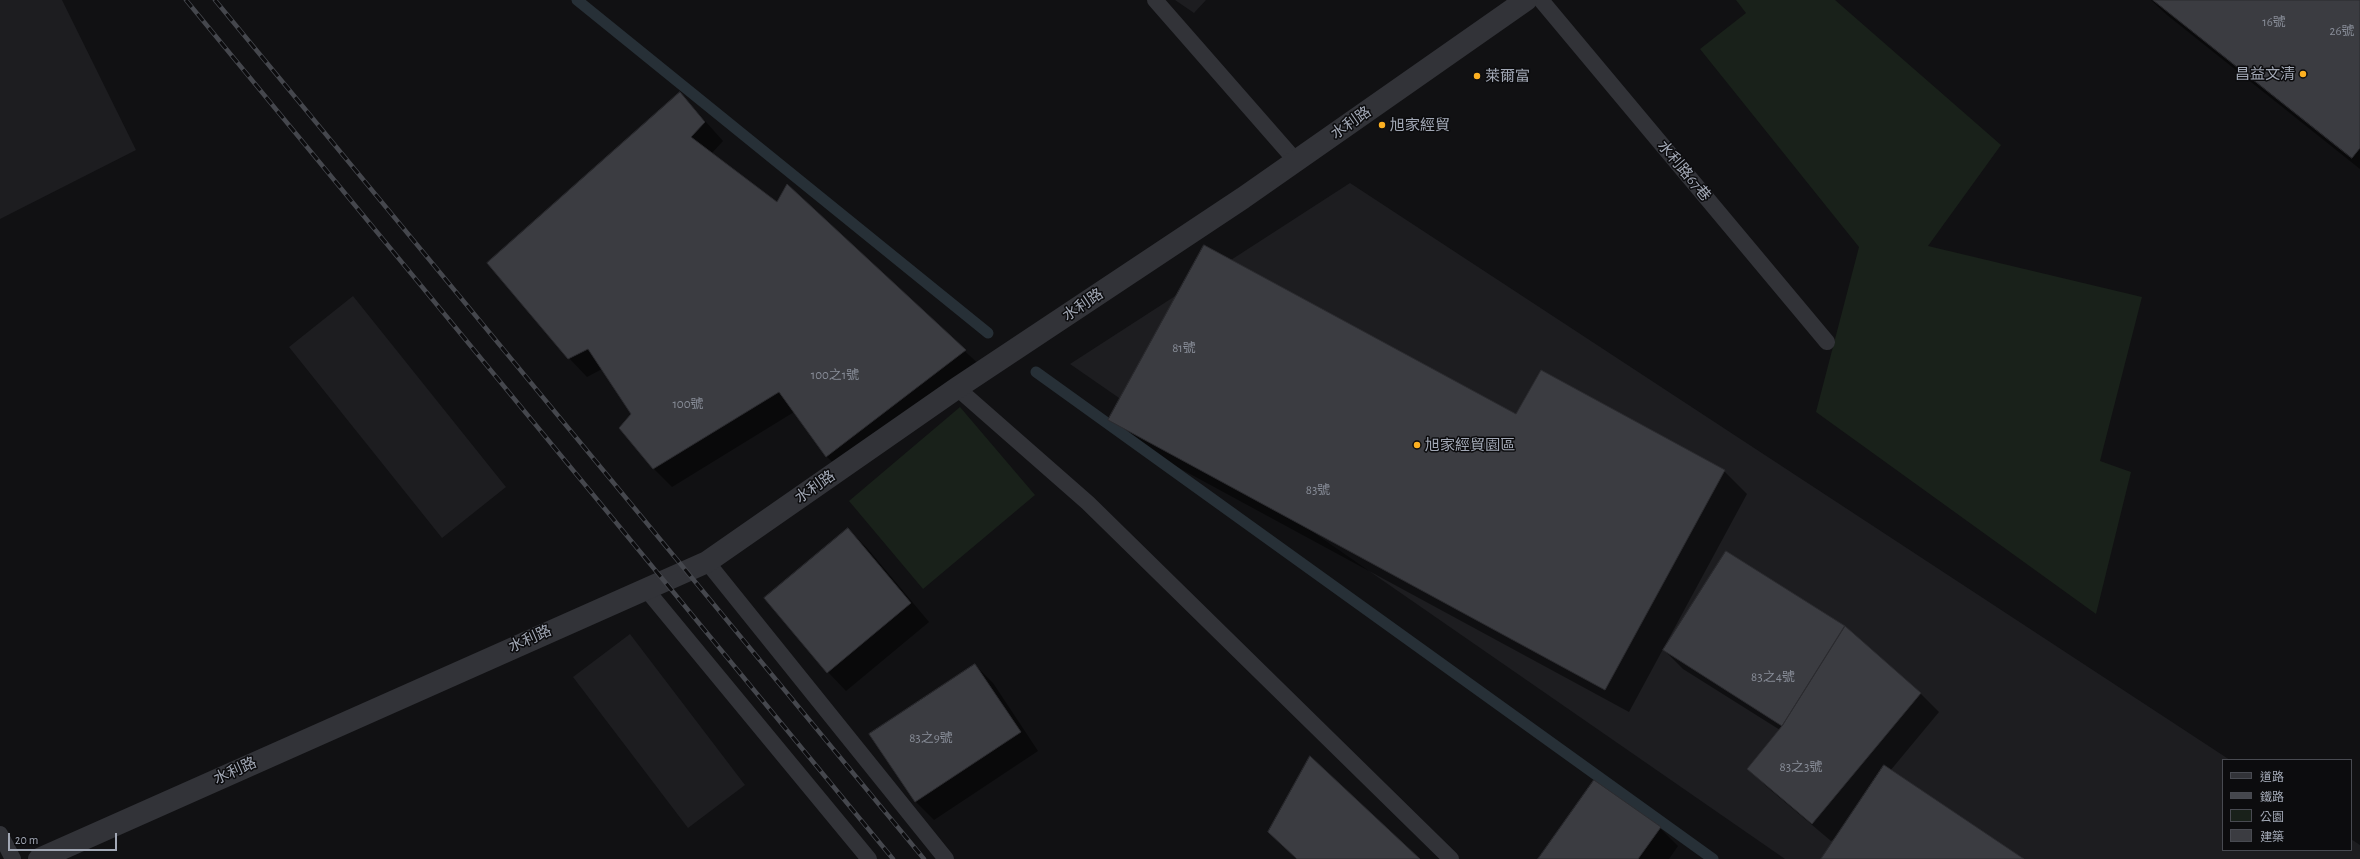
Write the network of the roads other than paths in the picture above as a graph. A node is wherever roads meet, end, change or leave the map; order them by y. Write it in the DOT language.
graph roads {
  1 [pos="1155,0"];
  2 [pos="1526,0"];
  3 [pos="1541,0"];
  4 [pos="1296,161"];
  5 [pos="1827,342"];
  6 [pos="957,388"];
  7 [pos="707,562"];
  8 [pos="645,588"];
  9 [pos="0,834"];
  10 [pos="931,841"];
  11 [pos="13,859"];
  12 [pos="39,859"];
  13 [pos="869,859"];
  14 [pos="927,859"];
  15 [pos="946,859"];
  16 [pos="1451,859"];
  1 -- 4 [label="lane"];
  2 -- 4 [label="street, 水利路"];
  3 -- 5 [label="lane, 水利路67巷"];
  4 -- 6 [label="street, 水利路"];
  6 -- 7 [label="street, 水利路"];
  6 -- 16 [label="lane"];
  7 -- 8 [label="street, 水利路"];
  7 -- 10 [label="lane"];
  8 -- 12 [label="street, 水利路"];
  8 -- 13 [label="lane"];
  9 -- 11 [label="lane"];
  10 -- 14 [label="lane"];
  10 -- 15 [label="lane"];
}
